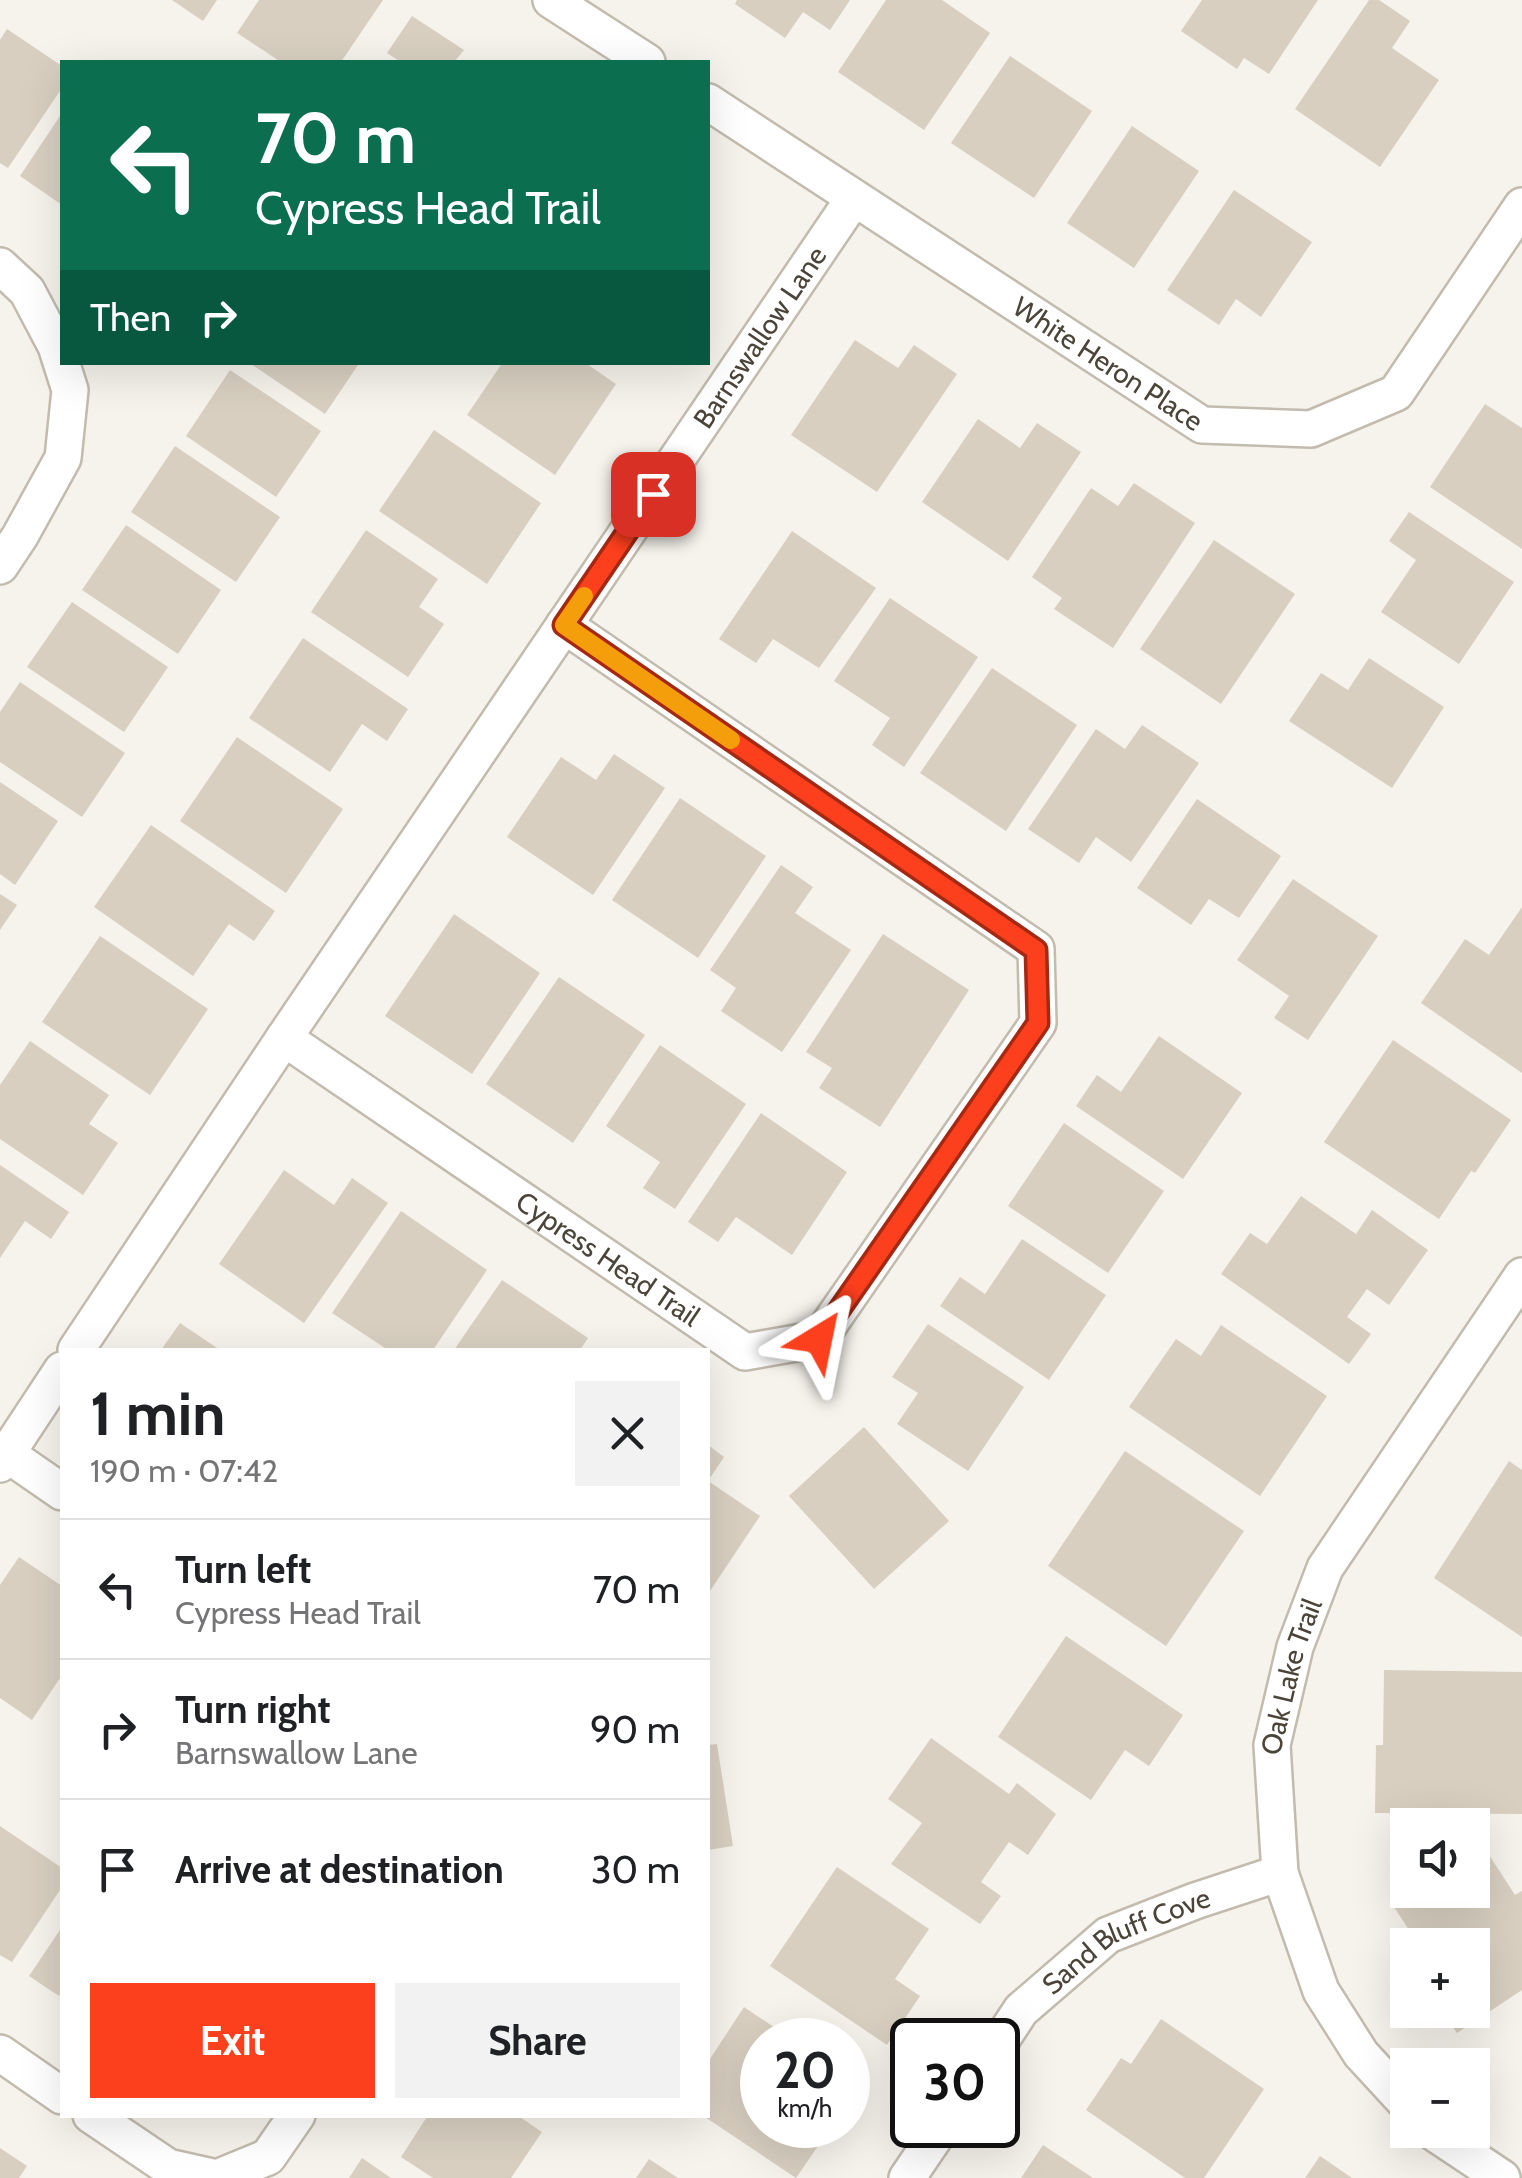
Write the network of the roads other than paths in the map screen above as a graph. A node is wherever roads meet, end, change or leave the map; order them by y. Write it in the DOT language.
graph roads {
  1 [pos="550,0"];
  2 [pos="643,60"];
  3 [pos="710,103"];
  4 [pos="854,198"];
  5 [pos="1522,206"];
  6 [pos="0,266"];
  7 [pos="60,359"];
  8 [pos="62,365"];
  9 [pos="0,566"];
  10 [pos="564,625"];
  11 [pos="284,1038"];
  12 [pos="1522,1276"];
  13 [pos="77,1348"];
  14 [pos="60,1373"];
  15 [pos="3,1459"];
  16 [pos="60,1491"];
  17 [pos="1280,1873"];
  18 [pos="1017,2018"];
  19 [pos="0,2053"];
  20 [pos="1390,2086"];
  21 [pos="60,2095"];
  22 [pos="95,2118"];
  23 [pos="295,2118"];
  24 [pos="927,2148"];
  25 [pos="1457,2148"];
  26 [pos="906,2178"];
  27 [pos="1502,2178"];
  1 -- 2 [label="street"];
  3 -- 4 [label="street, White Heron Place"];
  4 -- 5 [label="street, White Heron Place"];
  4 -- 10 [label="street, Barnswallow Lane"];
  6 -- 7 [label="street"];
  8 -- 9 [label="street"];
  10 -- 11 [label="street"];
  10 -- 11 [label="street, Cypress Head Trail"];
  11 -- 13 [label="street"];
  12 -- 17 [label="street, Oak Lake Trail"];
  14 -- 15 [label="street"];
  15 -- 16 [label="street"];
  17 -- 18 [label="street, Sand Bluff Cove"];
  17 -- 20 [label="street, Oak Lake Trail"];
  19 -- 21 [label="street"];
  22 -- 23 [label="street"];
  24 -- 26 [label="street"];
  25 -- 27 [label="street"];
}
